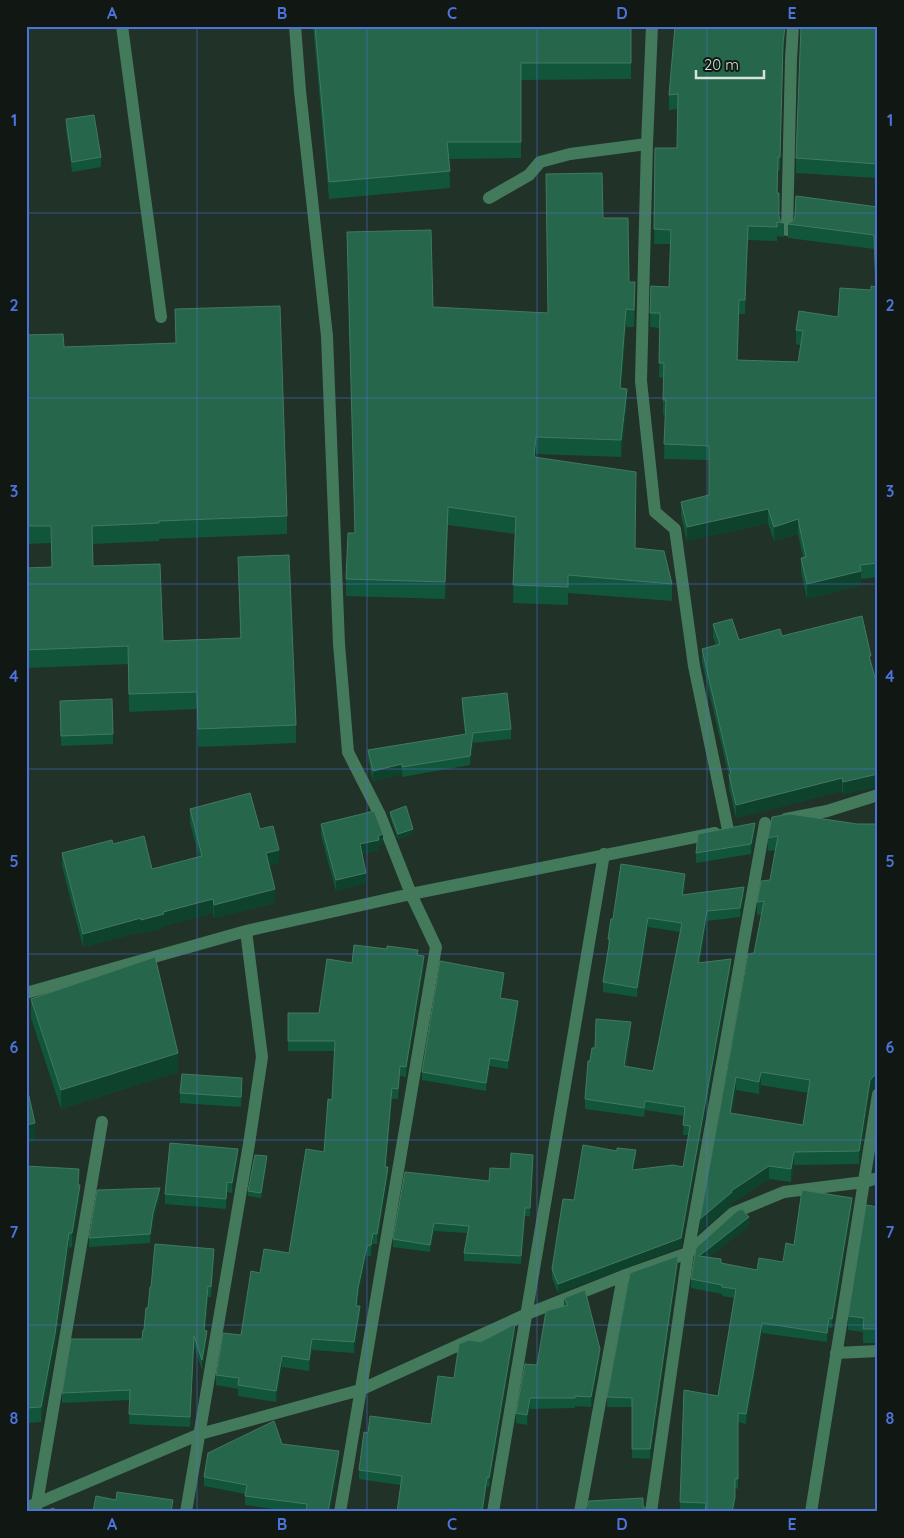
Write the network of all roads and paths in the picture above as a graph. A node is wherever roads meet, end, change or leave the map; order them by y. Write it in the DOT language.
graph roads {
  1 [pos="122,26"];
  2 [pos="295,26"];
  3 [pos="652,26"];
  4 [pos="793,26"];
  5 [pos="647,144"];
  6 [pos="489,198"];
  7 [pos="787,230"];
  8 [pos="161,317"];
  9 [pos="878,796"];
  10 [pos="604,854"];
  11 [pos="411,894"];
  12 [pos="246,931"];
  13 [pos="26,993"];
  14 [pos="878,1094"];
  15 [pos="102,1122"];
  16 [pos="878,1178"];
  17 [pos="864,1182"];
  18 [pos="688,1253"];
  19 [pos="623,1276"];
  20 [pos="527,1314"];
  21 [pos="878,1351"];
  22 [pos="836,1353"];
  23 [pos="360,1390"];
  24 [pos="200,1434"];
  25 [pos="33,1508"];
  26 [pos="186,1512"];
  27 [pos="340,1512"];
  28 [pos="493,1512"];
  29 [pos="580,1512"];
  30 [pos="651,1512"];
  31 [pos="811,1512"];
  1 -- 8 [label="street"];
  2 -- 11 [label="street"];
  3 -- 5 [label="street"];
  4 -- 7 [label="street"];
  5 -- 6 [label="street"];
  5 -- 10 [label="street"];
  9 -- 18 [label="street"];
  10 -- 11 [label="street"];
  10 -- 20 [label="street"];
  11 -- 12 [label="street"];
  11 -- 23 [label="street"];
  12 -- 13 [label="street"];
  12 -- 24 [label="street"];
  14 -- 17 [label="street"];
  15 -- 25 [label="street"];
  16 -- 17 [label="street"];
  17 -- 18 [label="street"];
  17 -- 22 [label="street"];
  18 -- 19 [label="street"];
  18 -- 30 [label="street"];
  19 -- 20 [label="street"];
  19 -- 29 [label="street"];
  20 -- 23 [label="street"];
  20 -- 28 [label="street"];
  21 -- 22 [label="street"];
  22 -- 31 [label="street"];
  23 -- 24 [label="street"];
  23 -- 27 [label="street"];
  24 -- 25 [label="street"];
  24 -- 26 [label="street"];
}
